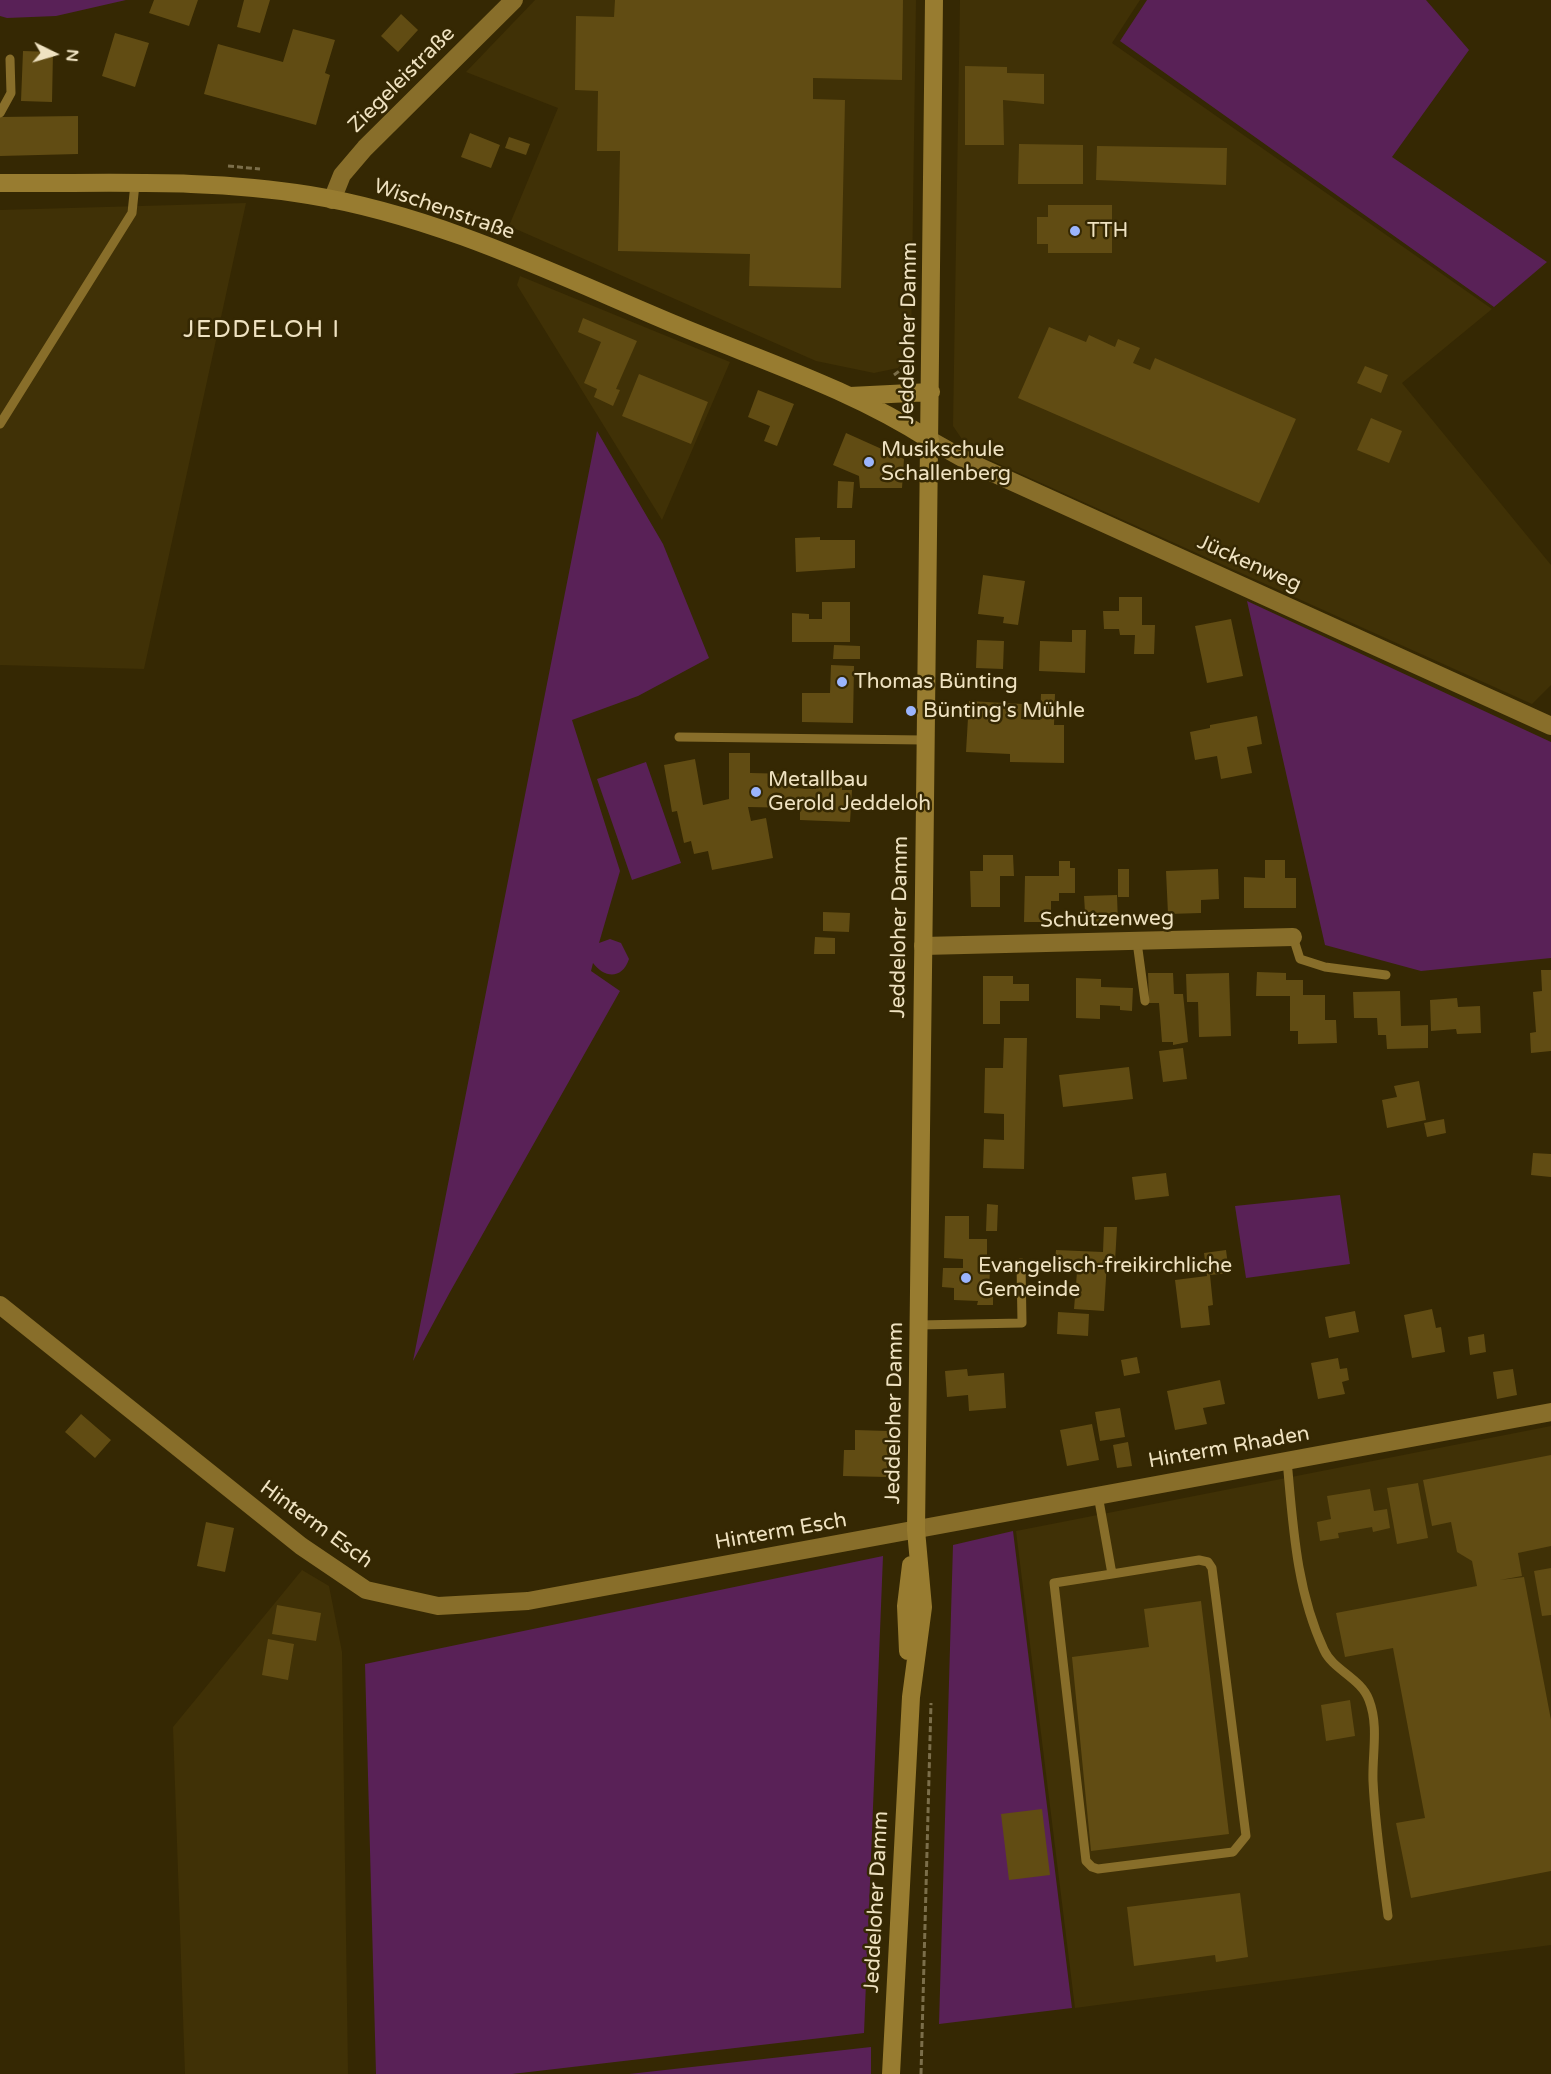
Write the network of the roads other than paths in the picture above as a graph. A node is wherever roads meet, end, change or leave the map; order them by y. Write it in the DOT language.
graph roads {
  1 [pos="514,0"];
  2 [pos="934,0"];
  3 [pos="10,59"];
  4 [pos="0,113"];
  5 [pos="0,183"];
  6 [pos="135,184"];
  7 [pos="333,200"];
  8 [pos="931,392"];
  9 [pos="848,396"];
  10 [pos="0,424"];
  11 [pos="930,440"];
  12 [pos="1551,726"];
  13 [pos="679,737"];
  14 [pos="924,741"];
  15 [pos="1293,937"];
  16 [pos="1137,942"];
  17 [pos="923,946"];
  18 [pos="1386,975"];
  19 [pos="1145,1001"];
  20 [pos="1021,1263"];
  21 [pos="0,1305"];
  22 [pos="918,1325"];
  23 [pos="1551,1412"];
  24 [pos="1287,1460"];
  25 [pos="1098,1495"];
  26 [pos="916,1530"];
  27 [pos="1112,1574"];
  28 [pos="1388,1916"];
  29 [pos="891,2074"];
  1 -- 7 [label="street, Ziegeleistraße"];
  2 -- 8 [label="main road, Jeddeloher Damm"];
  3 -- 4 [label="lane"];
  5 -- 6 [label="main road, Wischenstraße"];
  6 -- 7 [label="main road, Wischenstraße"];
  6 -- 10 [label="lane"];
  7 -- 9 [label="main road, Wischenstraße"];
  8 -- 9 [label="main road, Wischenstraße"];
  8 -- 11 [label="main road, Jeddeloher Damm"];
  9 -- 11 [label="main road, Wischenstraße"];
  11 -- 12 [label="street, Jückenweg"];
  11 -- 14 [label="main road, Jeddeloher Damm"];
  13 -- 14 [label="lane"];
  14 -- 17 [label="main road, Jeddeloher Damm"];
  15 -- 16 [label="street, Schützenweg"];
  15 -- 18 [label="lane"];
  16 -- 17 [label="street, Schützenweg"];
  16 -- 19 [label="lane"];
  17 -- 22 [label="main road, Jeddeloher Damm"];
  20 -- 22 [label="lane"];
  21 -- 26 [label="street, Hinterm Esch"];
  22 -- 26 [label="main road, Jeddeloher Damm"];
  23 -- 24 [label="street, Hinterm Rhaden"];
  24 -- 25 [label="street, Hinterm Rhaden"];
  24 -- 28 [label="lane"];
  25 -- 26 [label="street, Hinterm Rhaden"];
  25 -- 27 [label="lane"];
  26 -- 29 [label="main road, Jeddeloher Damm"];
  27 -- 27 [label="lane"];
}
